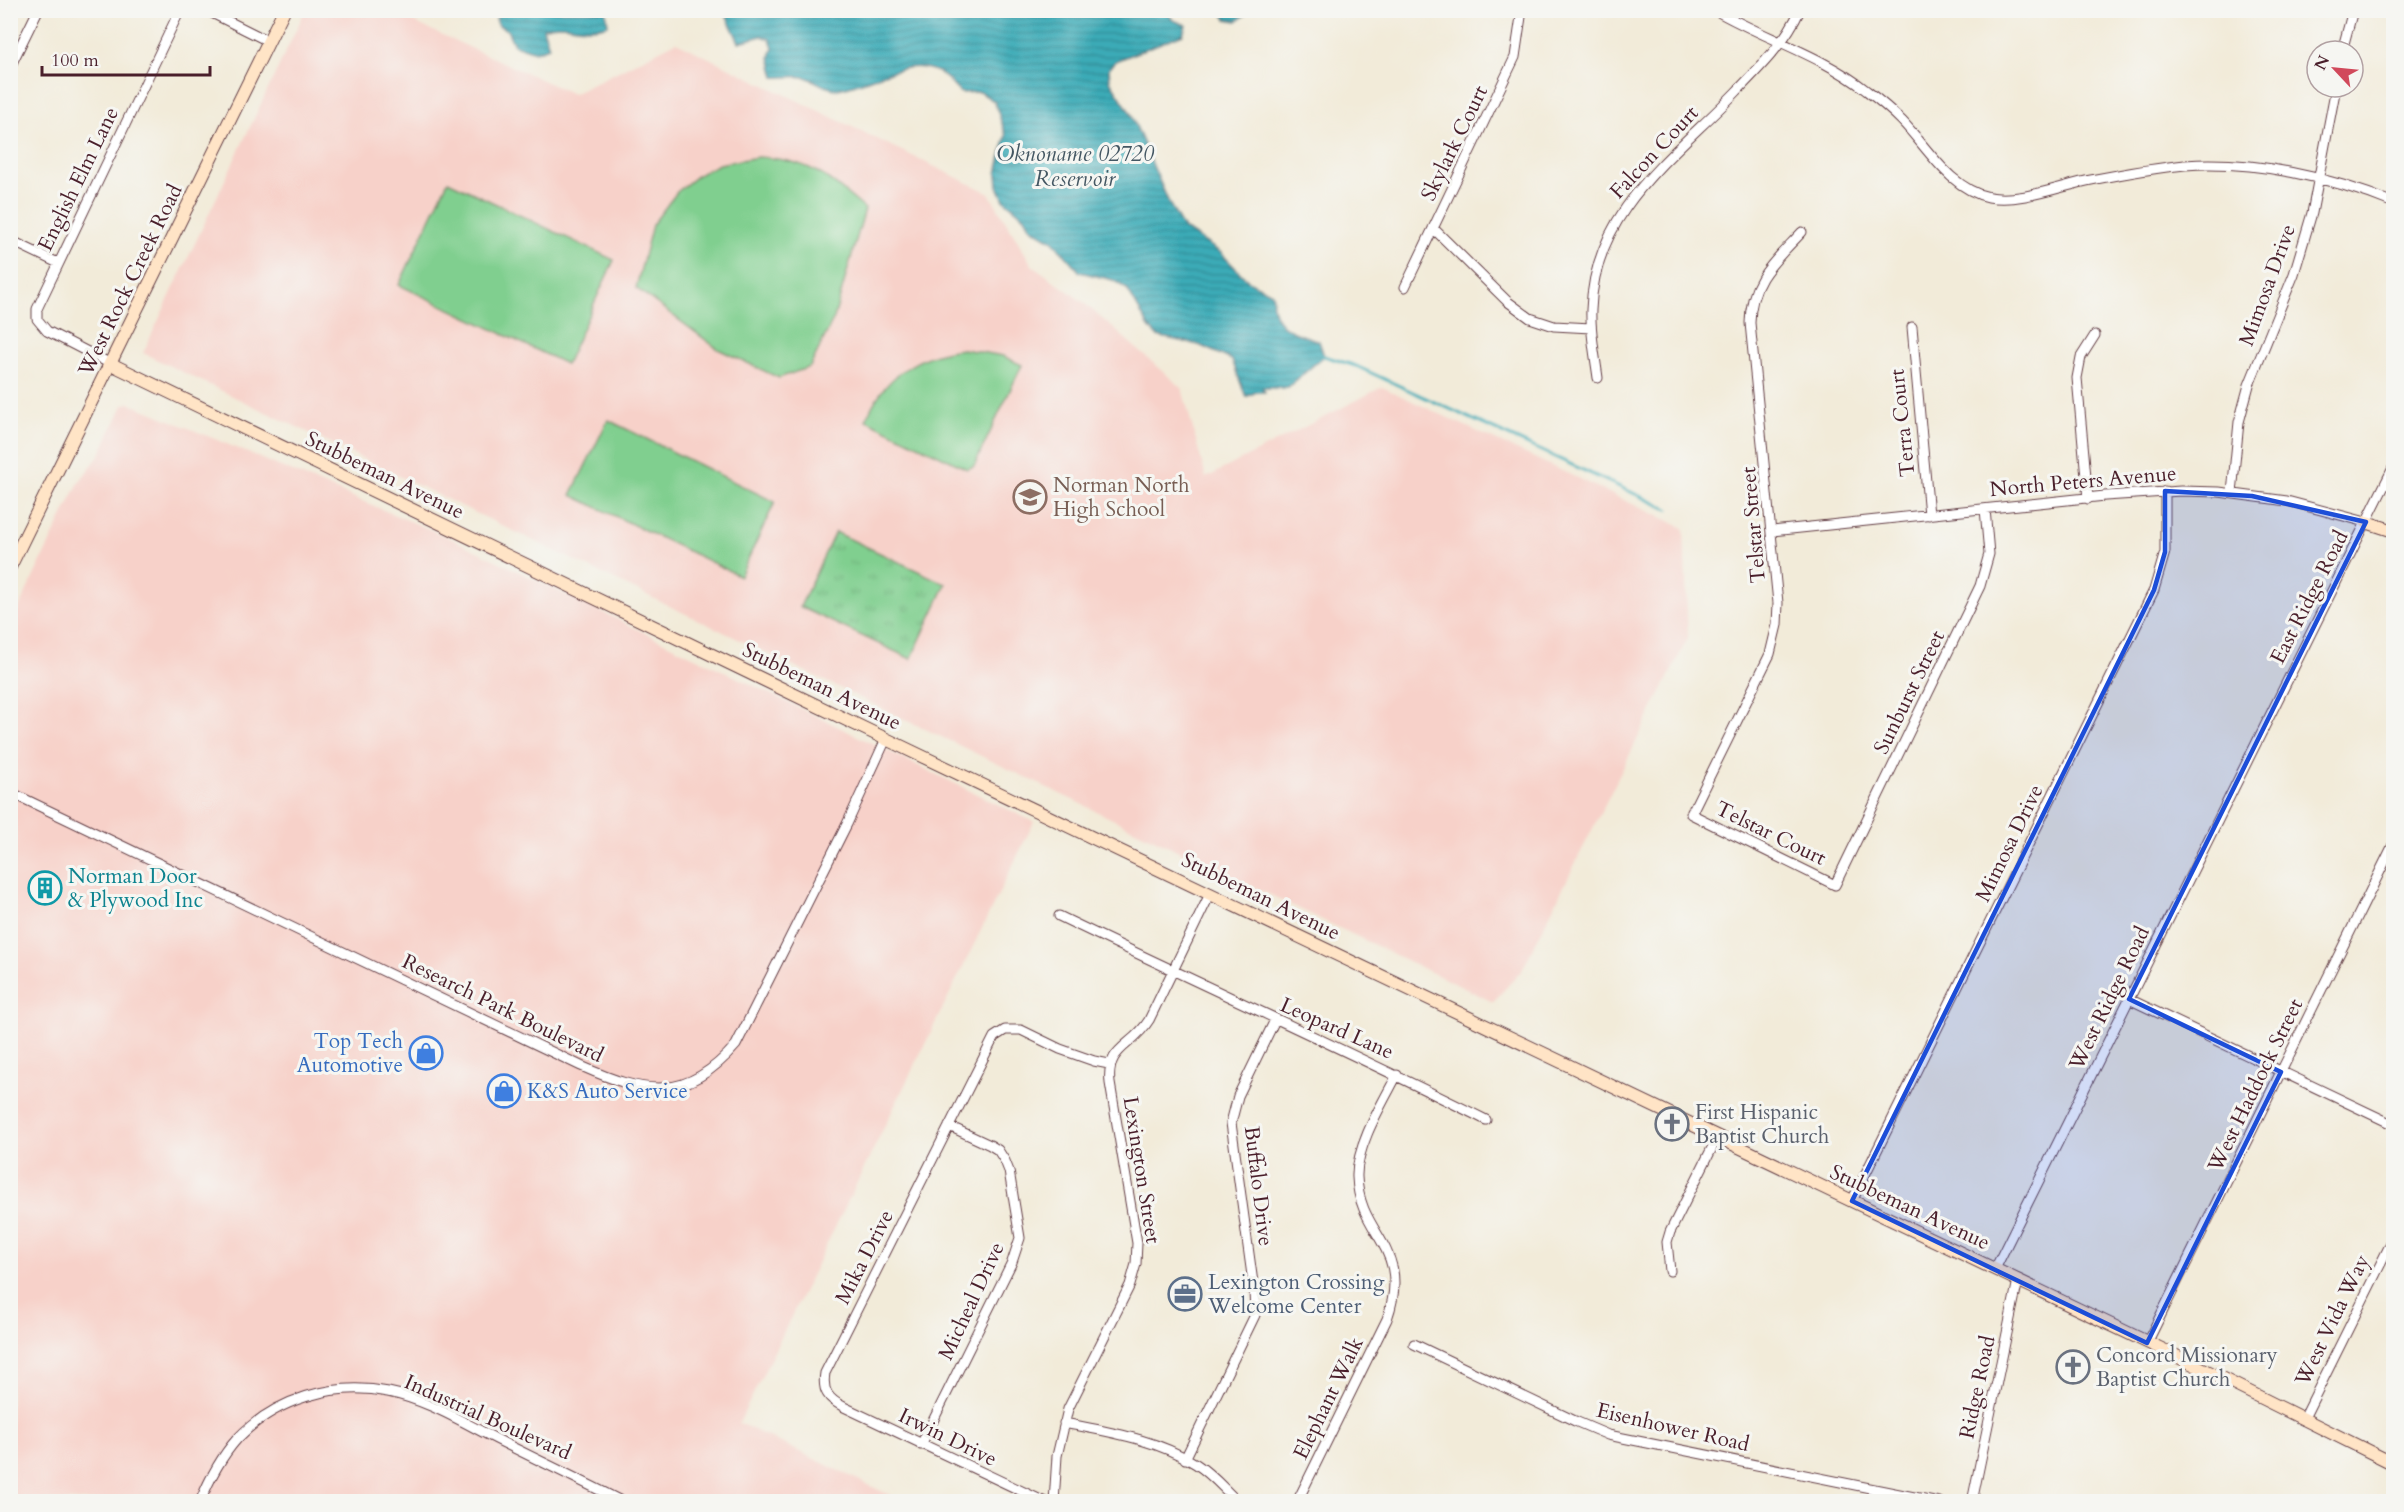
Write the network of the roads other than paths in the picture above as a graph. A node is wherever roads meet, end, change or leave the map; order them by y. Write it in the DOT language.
graph roads {
  1 [pos="38,10"];
  2 [pos="180,10"];
  3 [pos="206,10"];
  4 [pos="284,10"];
  5 [pos="1522,10"];
  6 [pos="1715,10"];
  7 [pos="1800,10"];
  8 [pos="2353,10"];
  9 [pos="2345,39"];
  10 [pos="268,41"];
  11 [pos="1781,43"];
  12 [pos="10,67"];
  13 [pos="2334,99"];
  14 [pos="2318,179"];
  15 [pos="2394,203"];
  16 [pos="1433,228"];
  17 [pos="1803,232"];
  18 [pos="10,240"];
  19 [pos="58,263"];
  20 [pos="1405,287"];
  21 [pos="1912,327"];
  22 [pos="1591,328"];
  23 [pos="2096,335"];
  24 [pos="111,364"];
  25 [pos="1598,378"];
  26 [pos="2394,466"];
  27 [pos="2164,491"];
  28 [pos="2232,493"];
  29 [pos="2088,499"];
  30 [pos="1985,509"];
  31 [pos="1929,515"];
  32 [pos="2366,522"];
  33 [pos="1772,531"];
  34 [pos="2394,531"];
  35 [pos="10,567"];
  36 [pos="886,739"];
  37 [pos="2256,743"];
  38 [pos="10,792"];
  39 [pos="1691,814"];
  40 [pos="2394,843"];
  41 [pos="1835,885"];
  42 [pos="1210,894"];
  43 [pos="1059,916"];
  44 [pos="1173,971"];
  45 [pos="2129,999"];
  46 [pos="1275,1020"];
  47 [pos="1109,1064"];
  48 [pos="2281,1072"];
  49 [pos="1397,1075"];
  50 [pos="1486,1120"];
  51 [pos="2394,1125"];
  52 [pos="949,1126"];
  53 [pos="1717,1138"];
  54 [pos="1852,1201"];
  55 [pos="2394,1237"];
  56 [pos="1995,1269"];
  57 [pos="1670,1271"];
  58 [pos="2018,1280"];
  59 [pos="2147,1343"];
  60 [pos="1414,1344"];
  61 [pos="836,1403"];
  62 [pos="2303,1420"];
  63 [pos="1064,1423"];
  64 [pos="921,1445"];
  65 [pos="1185,1459"];
  66 [pos="2394,1464"];
  67 [pos="200,1502"];
  68 [pos="623,1502"];
  69 [pos="1045,1502"];
  70 [pos="1054,1502"];
  71 [pos="1238,1502"];
  72 [pos="1297,1502"];
  73 [pos="1939,1502"];
  74 [pos="1972,1502"];
  1 -- 12 [label="street"];
  2 -- 19 [label="street, English Elm Lane"];
  3 -- 10 [label="street"];
  4 -- 10 [label="street, West Rock Creek Road"];
  5 -- 16 [label="street, Skylark Court"];
  6 -- 11 [label="street"];
  7 -- 11 [label="street, Falcon Court"];
  8 -- 9 [label="street"];
  10 -- 24 [label="street, West Rock Creek Road"];
  11 -- 14 [label="street"];
  11 -- 22 [label="street, Falcon Court"];
  13 -- 14 [label="street, Mimosa Drive"];
  14 -- 15 [label="street"];
  14 -- 28 [label="street, Mimosa Drive"];
  16 -- 20 [label="street, Skylark Court"];
  16 -- 22 [label="street"];
  17 -- 33 [label="street, Telstar Street"];
  18 -- 19 [label="street"];
  19 -- 24 [label="street, English Elm Lane"];
  21 -- 31 [label="street, Terra Court"];
  22 -- 25 [label="street, Falcon Court"];
  23 -- 29 [label="street"];
  24 -- 35 [label="street, West Rock Creek Road"];
  24 -- 36 [label="street, Stubbeman Avenue"];
  26 -- 32 [label="street, East Ridge Road"];
  27 -- 28 [label="street, North Peters Avenue"];
  27 -- 29 [label="street, North Peters Avenue"];
  27 -- 54 [label="street, Mimosa Drive"];
  28 -- 32 [label="street, North Peters Avenue"];
  29 -- 30 [label="street, North Peters Avenue"];
  30 -- 31 [label="street, North Peters Avenue"];
  30 -- 41 [label="street, Sunburst Street"];
  31 -- 33 [label="street, North Peters Avenue"];
  32 -- 34 [label="street, North Peters Avenue"];
  32 -- 37 [label="street, East Ridge Road"];
  33 -- 39 [label="street, Telstar Street"];
  36 -- 38 [label="street, Research Park Boulevard"];
  36 -- 42 [label="street, Stubbeman Avenue"];
  37 -- 45 [label="street, West Ridge Road"];
  39 -- 41 [label="street, Telstar Court"];
  40 -- 48 [label="street, West Haddock Street"];
  42 -- 44 [label="street"];
  42 -- 53 [label="street, Stubbeman Avenue"];
  43 -- 44 [label="street, Leopard Lane"];
  44 -- 46 [label="street, Leopard Lane"];
  44 -- 47 [label="street"];
  45 -- 48 [label="street"];
  45 -- 56 [label="street, West Ridge Road"];
  46 -- 49 [label="street, Leopard Lane"];
  46 -- 65 [label="street, Buffalo Drive"];
  47 -- 52 [label="street, Mika Drive"];
  47 -- 63 [label="street, Lexington Street"];
  48 -- 51 [label="street"];
  48 -- 59 [label="street, West Haddock Street"];
  49 -- 50 [label="street, Leopard Lane"];
  49 -- 72 [label="street, Elephant Walk"];
  52 -- 61 [label="street, Mika Drive"];
  52 -- 64 [label="street, Micheal Drive"];
  53 -- 54 [label="street, Stubbeman Avenue"];
  53 -- 57 [label="street"];
  54 -- 56 [label="street, Stubbeman Avenue"];
  55 -- 62 [label="street, West Vida Way"];
  56 -- 58 [label="street, Stubbeman Avenue"];
  58 -- 59 [label="street, Stubbeman Avenue"];
  58 -- 74 [label="street, Ridge Road"];
  59 -- 62 [label="street, Stubbeman Avenue"];
  60 -- 73 [label="street, Eisenhower Road"];
  61 -- 64 [label="street, Irwin Drive"];
  62 -- 66 [label="street, Stubbeman Avenue"];
  63 -- 65 [label="street"];
  63 -- 70 [label="street, Lexington Street"];
  64 -- 69 [label="street, Irwin Drive"];
  65 -- 71 [label="street"];
  67 -- 68 [label="street, Industrial Boulevard"];
}
